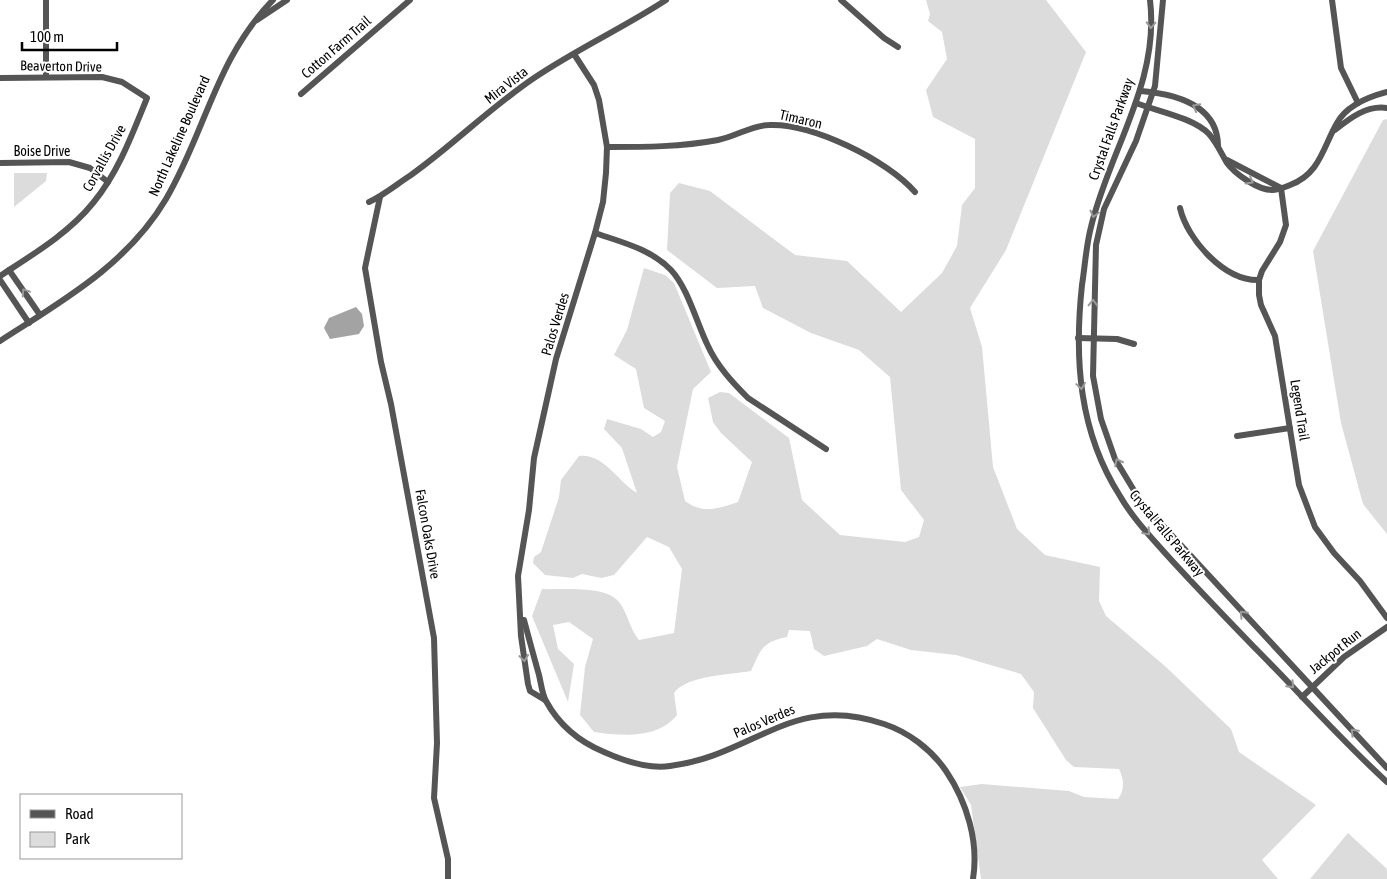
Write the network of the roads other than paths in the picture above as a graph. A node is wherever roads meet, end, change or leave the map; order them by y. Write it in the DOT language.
graph roads {
  1 [pos="46,0"];
  2 [pos="273,0"];
  3 [pos="288,0"];
  4 [pos="409,0"];
  5 [pos="666,0"];
  6 [pos="841,0"];
  7 [pos="1150,0"];
  8 [pos="1163,0"];
  9 [pos="1332,0"];
  10 [pos="401,3"];
  11 [pos="252,23"];
  12 [pos="898,47"];
  13 [pos="574,54"];
  14 [pos="46,77"];
  15 [pos="0,78"];
  16 [pos="1141,90"];
  17 [pos="1153,92"];
  18 [pos="1387,92"];
  19 [pos="301,94"];
  20 [pos="147,98"];
  21 [pos="1136,103"];
  22 [pos="1358,103"];
  23 [pos="1147,108"];
  24 [pos="1387,108"];
  25 [pos="1333,132"];
  26 [pos="1218,146"];
  27 [pos="607,147"];
  28 [pos="0,163"];
  29 [pos="108,182"];
  30 [pos="1281,188"];
  31 [pos="915,192"];
  32 [pos="380,197"];
  33 [pos="369,202"];
  34 [pos="1180,208"];
  35 [pos="595,233"];
  36 [pos="10,270"];
  37 [pos="0,278"];
  38 [pos="1259,280"];
  39 [pos="40,315"];
  40 [pos="28,322"];
  41 [pos="1078,338"];
  42 [pos="1092,338"];
  43 [pos="0,341"];
  44 [pos="1134,344"];
  45 [pos="1290,428"];
  46 [pos="1237,436"];
  47 [pos="826,448"];
  48 [pos="521,609"];
  49 [pos="1387,618"];
  50 [pos="1387,627"];
  51 [pos="1312,686"];
  52 [pos="1302,696"];
  53 [pos="545,700"];
  54 [pos="1387,768"];
  55 [pos="1387,782"];
  56 [pos="448,879"];
  57 [pos="973,879"];
  1 -- 14 [label="street"];
  2 -- 11 [label="street, North Lakeline Boulevard"];
  3 -- 11 [label="street, North Lakeline Boulevard"];
  4 -- 10 [label="street, Cotton Farm Trail"];
  5 -- 13 [label="street, Mira Vista"];
  6 -- 12 [label="street"];
  7 -- 16 [label="street, Crystal Falls Parkway, one-way"];
  8 -- 17 [label="street, Crystal Falls Parkway"];
  9 -- 22 [label="street"];
  10 -- 19 [label="street, Cotton Farm Trail"];
  11 -- 39 [label="street, North Lakeline Boulevard"];
  13 -- 27 [label="street, Palos Verdes"];
  13 -- 32 [label="street, Mira Vista"];
  14 -- 15 [label="street, Beaverton Drive"];
  14 -- 20 [label="street, Beaverton Drive"];
  16 -- 17 [label="street"];
  16 -- 21 [label="street, Crystal Falls Parkway"];
  17 -- 23 [label="street, Crystal Falls Parkway"];
  26 -- 17 [label="street, one-way"];
  18 -- 22 [label="street"];
  20 -- 29 [label="street, Corvallis Drive"];
  21 -- 23 [label="street"];
  21 -- 41 [label="street, Crystal Falls Parkway, one-way"];
  22 -- 25 [label="street"];
  23 -- 26 [label="street"];
  42 -- 23 [label="street, Crystal Falls Parkway, one-way"];
  24 -- 25 [label="street"];
  25 -- 30 [label="street"];
  26 -- 30 [label="street"];
  27 -- 31 [label="street, Timaron"];
  27 -- 35 [label="street, Palos Verdes"];
  28 -- 29 [label="street, Boise Drive"];
  29 -- 36 [label="street, Corvallis Drive"];
  30 -- 38 [label="street, Legend Trail"];
  32 -- 33 [label="street, Mira Vista"];
  32 -- 56 [label="street, Falcon Oaks Drive"];
  34 -- 38 [label="street"];
  35 -- 47 [label="street"];
  35 -- 48 [label="street, Palos Verdes"];
  36 -- 37 [label="street, Corvallis Drive"];
  39 -- 36 [label="street, one-way"];
  37 -- 40 [label="street"];
  38 -- 45 [label="street, Legend Trail"];
  39 -- 40 [label="street, North Lakeline Boulevard"];
  40 -- 43 [label="street, North Lakeline Boulevard"];
  41 -- 42 [label="street"];
  41 -- 52 [label="street, Crystal Falls Parkway, one-way"];
  42 -- 44 [label="street"];
  51 -- 42 [label="street, Crystal Falls Parkway, one-way"];
  45 -- 46 [label="street"];
  45 -- 49 [label="street, Legend Trail"];
  48 -- 53 [label="street, Palos Verdes"];
  48 -- 53 [label="street, Palos Verdes, one-way"];
  50 -- 51 [label="street, Jackpot Run"];
  51 -- 52 [label="street, Jackpot Run"];
  54 -- 51 [label="street, Crystal Falls Parkway, one-way"];
  52 -- 55 [label="street, Crystal Falls Parkway"];
  53 -- 57 [label="street, Palos Verdes"];
}
